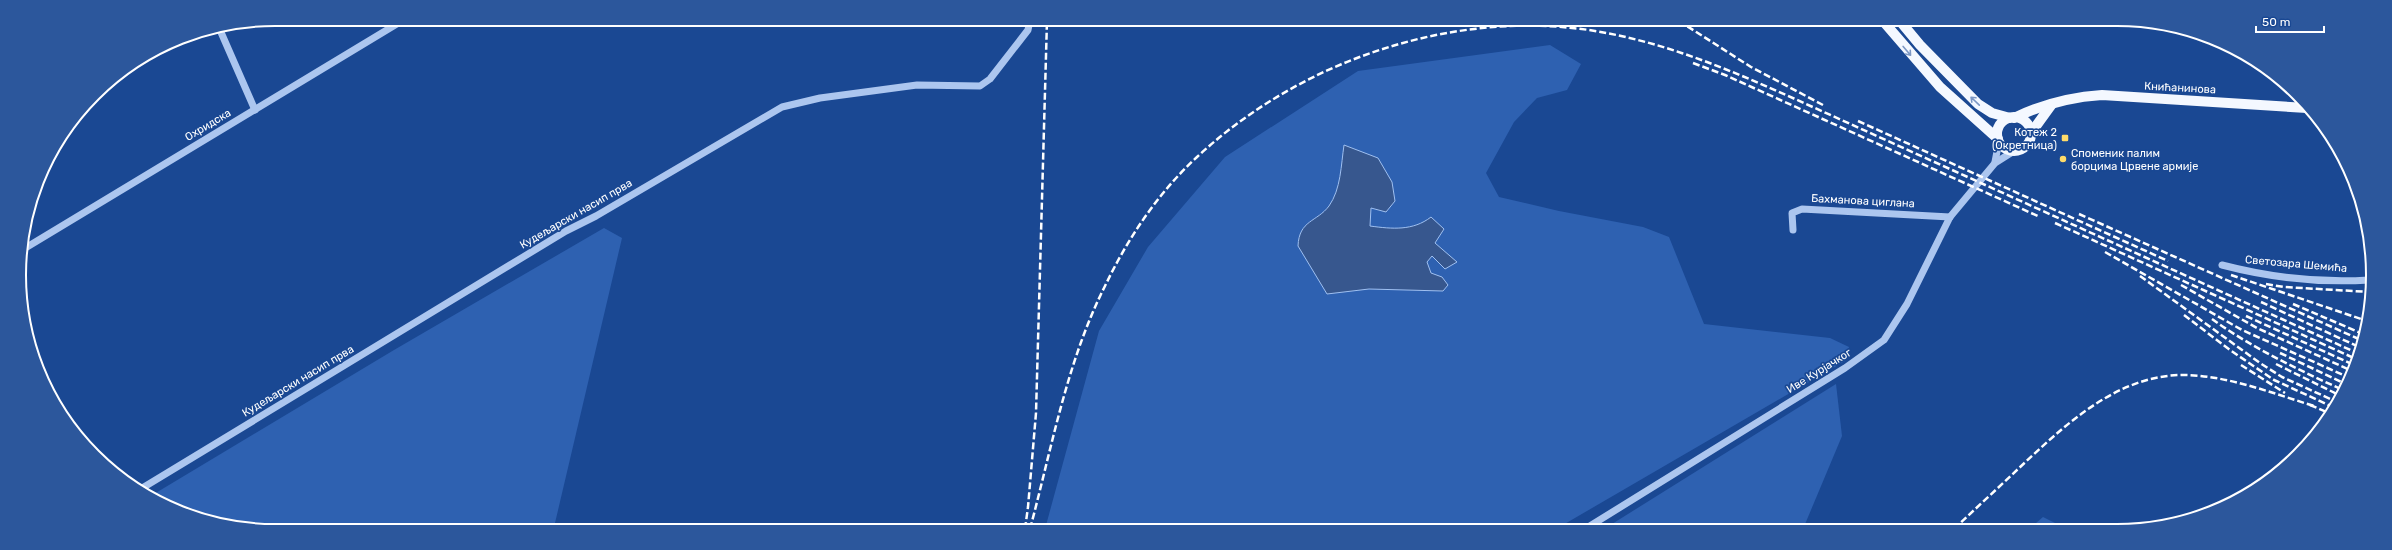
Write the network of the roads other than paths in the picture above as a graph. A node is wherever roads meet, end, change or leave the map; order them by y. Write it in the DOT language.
graph roads {
  1 [pos="393,26"];
  2 [pos="1029,26"];
  3 [pos="1887,26"];
  4 [pos="1904,26"];
  5 [pos="221,32"];
  6 [pos="2052,104"];
  7 [pos="2301,108"];
  8 [pos="255,110"];
  9 [pos="2012,118"];
  10 [pos="2031,133"];
  11 [pos="1998,140"];
  12 [pos="2014,151"];
  13 [pos="1995,163"];
  14 [pos="1950,217"];
  15 [pos="1793,230"];
  16 [pos="28,247"];
  17 [pos="2222,265"];
  18 [pos="2366,280"];
  19 [pos="144,487"];
  20 [pos="1592,524"];
  1 -- 8 [label="street, Охридска"];
  2 -- 19 [label="street, Кудељарски насип прва"];
  3 -- 11 [label="main road, one-way"];
  9 -- 4 [label="main road, one-way"];
  5 -- 8 [label="street"];
  6 -- 7 [label="main road, Книћанинова"];
  6 -- 9 [label="main road, Книћанинова"];
  6 -- 10 [label="main road"];
  8 -- 16 [label="street, Охридска"];
  9 -- 10 [label="main road"];
  9 -- 11 [label="main road"];
  10 -- 12 [label="main road"];
  11 -- 12 [label="main road"];
  11 -- 13 [label="street"];
  12 -- 13 [label="street"];
  13 -- 14 [label="street, Иве Курјачког"];
  14 -- 15 [label="street, Бахманова циглана"];
  14 -- 20 [label="street, Иве Курјачког"];
  17 -- 18 [label="street, Светозара Шемића"];
}
